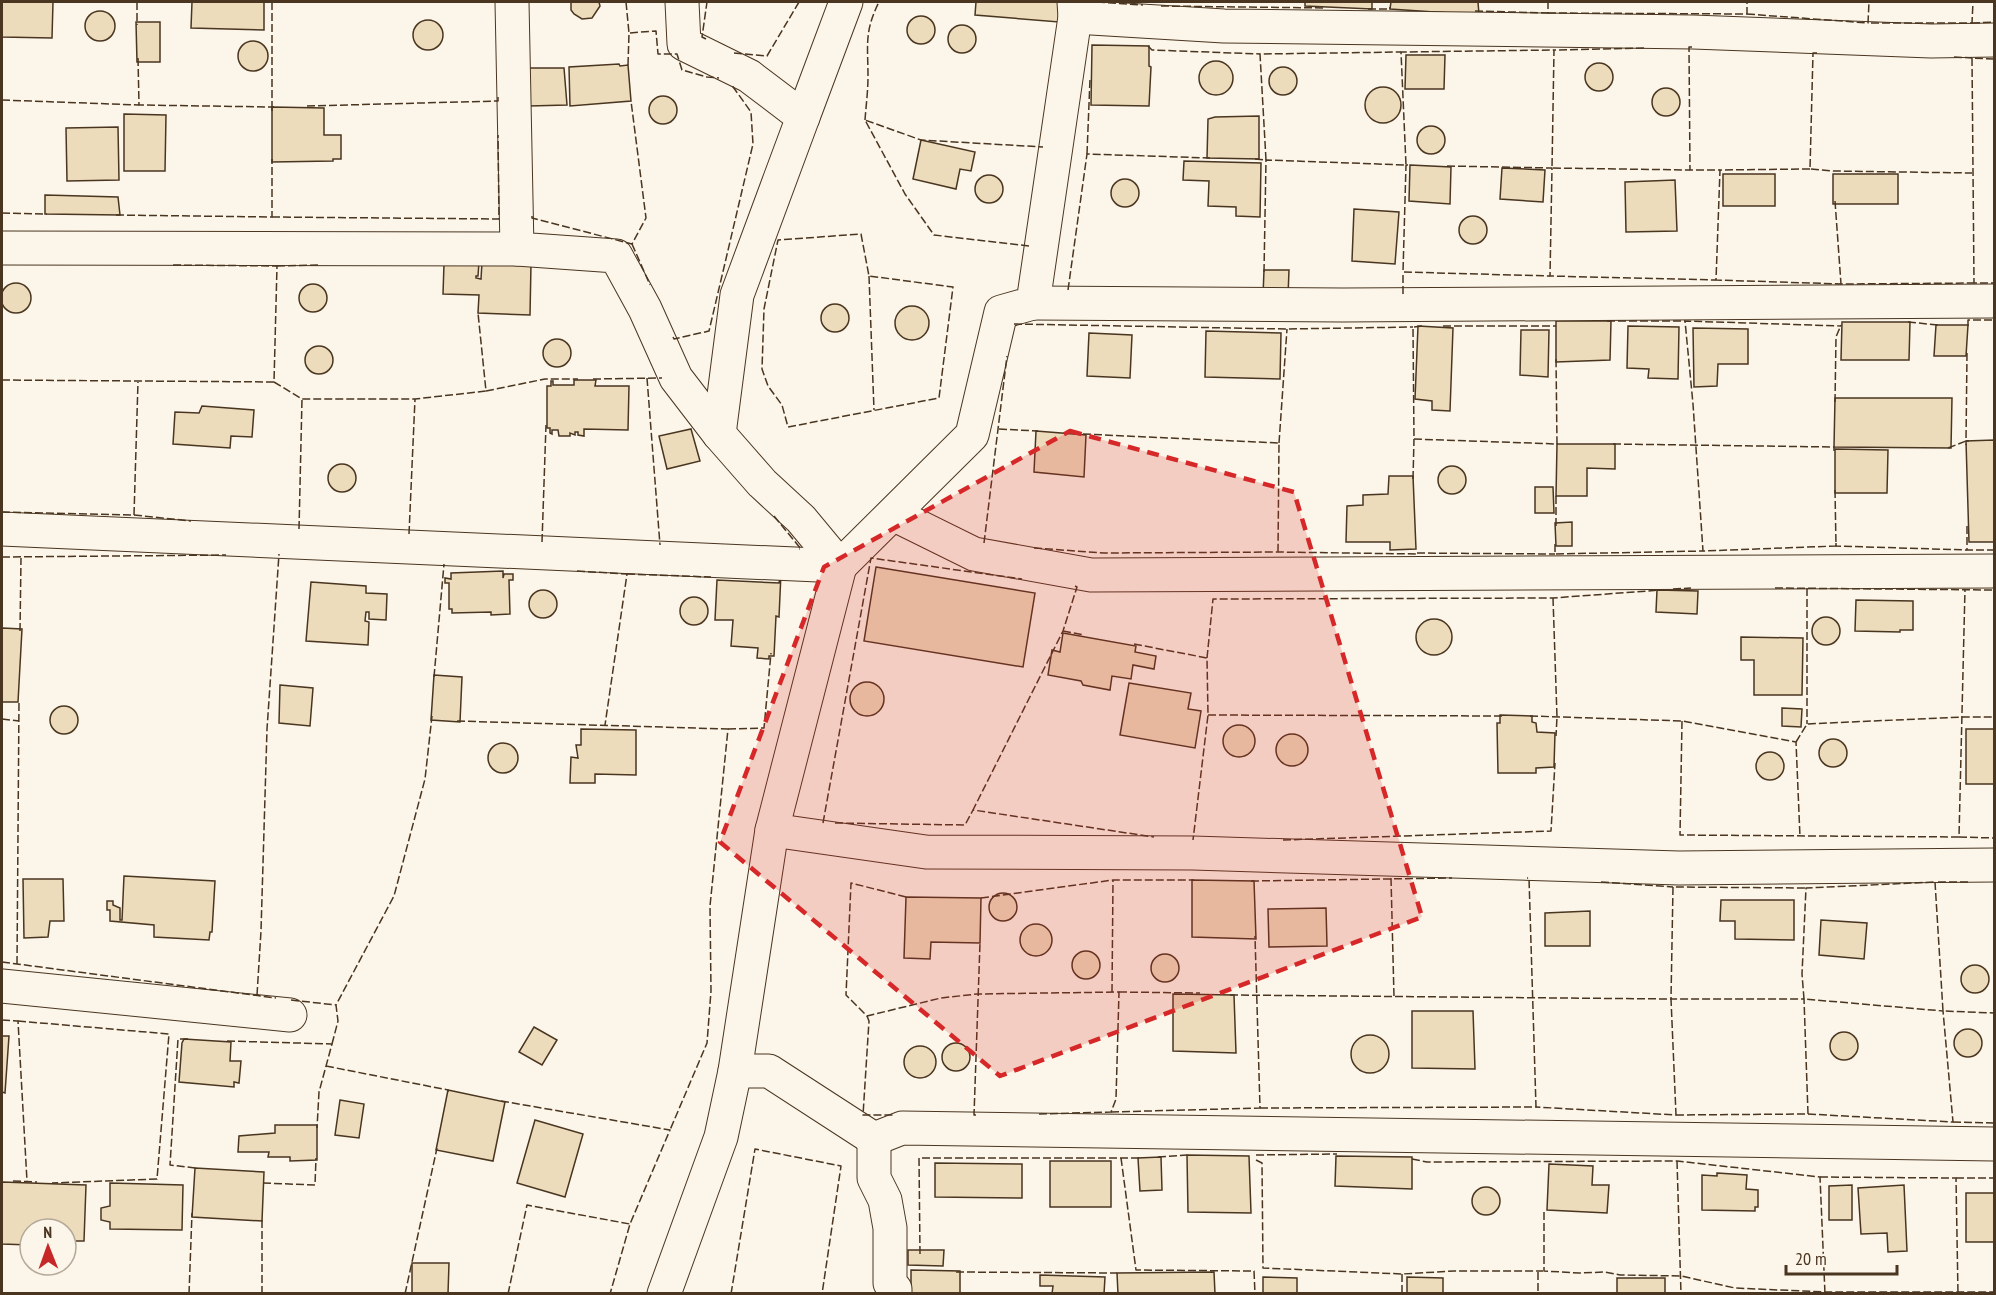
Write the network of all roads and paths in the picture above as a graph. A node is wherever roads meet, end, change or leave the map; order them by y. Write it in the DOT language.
graph roads {
  1 [pos="512,2"];
  2 [pos="682,2"];
  3 [pos="846,2"];
  4 [pos="1075,9"];
  5 [pos="1995,40"];
  6 [pos="803,117"];
  7 [pos="2,248"];
  8 [pos="517,249"];
  9 [pos="1995,302"];
  10 [pos="1033,303"];
  11 [pos="719,434"];
  12 [pos="893,514"];
  13 [pos="2,529"];
  14 [pos="840,566"];
  15 [pos="1995,571"];
  16 [pos="772,830"];
  17 [pos="1995,865"];
  18 [pos="2,986"];
  19 [pos="290,1016"];
  20 [pos="735,1071"];
  21 [pos="874,1139"];
  22 [pos="1995,1144"];
  23 [pos="664,1293"];
  24 [pos="895,1293"];
  1 -- 8 [label="street"];
  2 -- 6 [label="street"];
  3 -- 6 [label="street"];
  4 -- 5 [label="street"];
  4 -- 10 [label="street"];
  6 -- 11 [label="street"];
  7 -- 8 [label="street"];
  8 -- 11 [label="street"];
  9 -- 10 [label="street"];
  10 -- 12 [label="street"];
  11 -- 14 [label="street"];
  12 -- 14 [label="street"];
  12 -- 15 [label="street"];
  13 -- 14 [label="street"];
  14 -- 16 [label="street"];
  16 -- 17 [label="street"];
  16 -- 20 [label="street"];
  18 -- 19 [label="street"];
  20 -- 21 [label="street"];
  20 -- 23 [label="street"];
  21 -- 22 [label="street"];
  21 -- 24 [label="street"];
}
